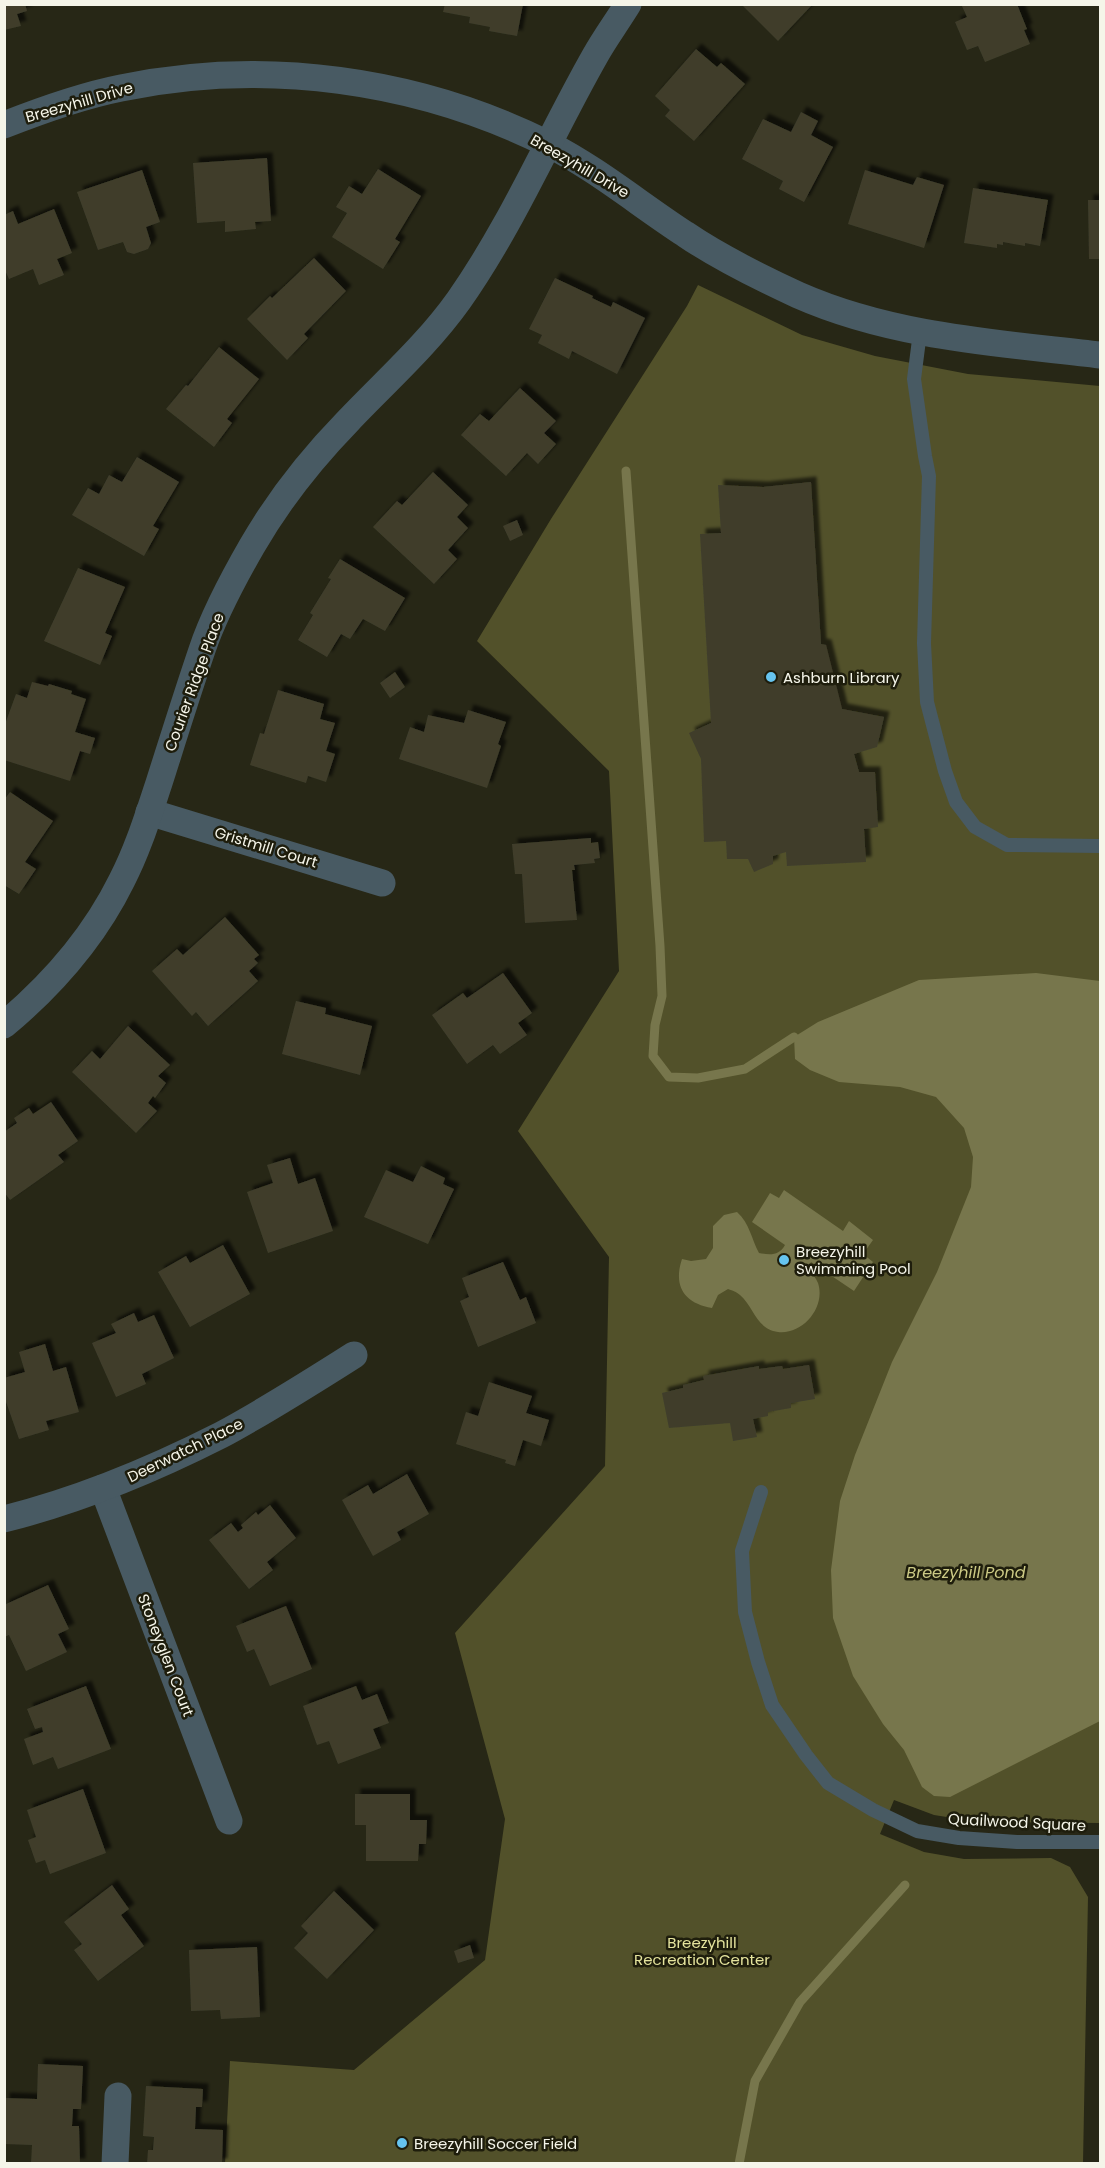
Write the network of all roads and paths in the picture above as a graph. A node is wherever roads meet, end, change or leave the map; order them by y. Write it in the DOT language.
graph roads {
  1 [pos="628,4"];
  2 [pos="4,125"];
  3 [pos="549,145"];
  4 [pos="920,332"];
  5 [pos="1101,354"];
  6 [pos="149,812"];
  7 [pos="1101,846"];
  8 [pos="382,883"];
  9 [pos="4,1025"];
  10 [pos="354,1355"];
  11 [pos="103,1488"];
  12 [pos="761,1492"];
  13 [pos="4,1520"];
  14 [pos="229,1821"];
  15 [pos="1101,1842"];
  16 [pos="118,2096"];
  17 [pos="115,2163"];
  1 -- 3 [label="street, Courier Ridge Place"];
  2 -- 3 [label="street, Breezyhill Drive"];
  3 -- 4 [label="street, Breezyhill Drive"];
  3 -- 6 [label="street, Courier Ridge Place"];
  4 -- 5 [label="street, Breezyhill Drive"];
  4 -- 7 [label="lane"];
  6 -- 8 [label="street, Gristmill Court"];
  6 -- 9 [label="street, Courier Ridge Place"];
  10 -- 11 [label="street, Deerwatch Place"];
  11 -- 13 [label="street, Deerwatch Place"];
  11 -- 14 [label="street, Stoneyglen Court"];
  12 -- 15 [label="lane, Quailwood Square"];
  16 -- 17 [label="street"];
}
